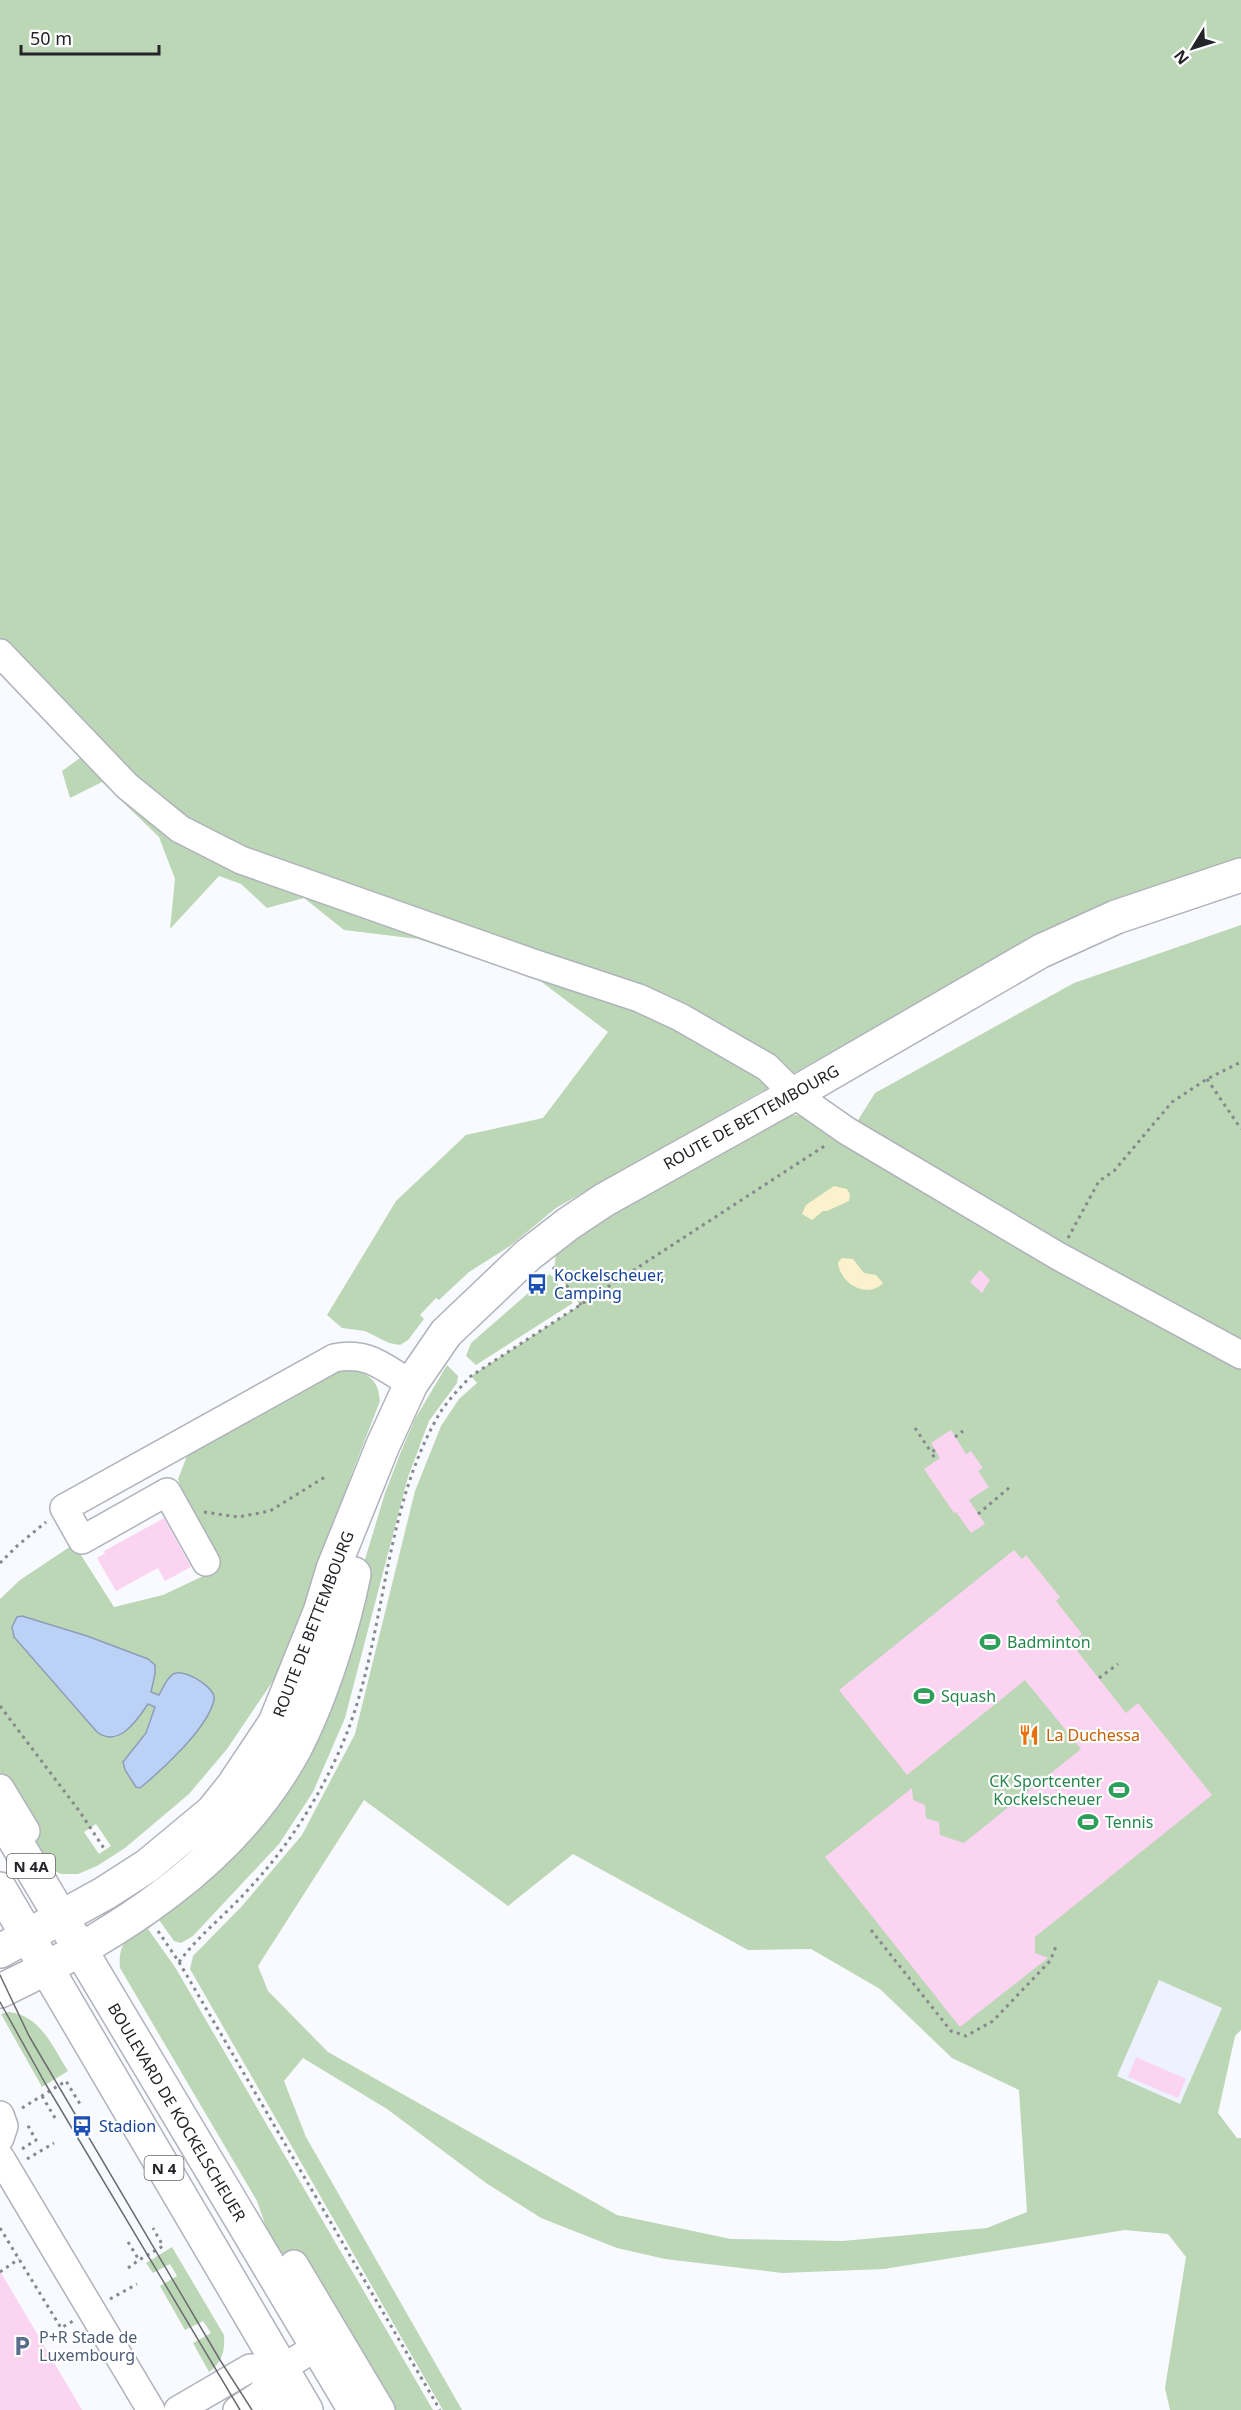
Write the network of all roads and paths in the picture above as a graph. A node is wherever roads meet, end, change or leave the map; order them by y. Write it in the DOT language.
graph roads {
  1 [pos="0,653"];
  2 [pos="1241,875"];
  3 [pos="1241,1062"];
  4 [pos="1208,1079"];
  5 [pos="794,1094"];
  6 [pos="1241,1129"];
  7 [pos="846,1131"];
  8 [pos="537,1247"];
  9 [pos="1058,1256"];
  10 [pos="581,1305"];
  11 [pos="1241,1355"];
  12 [pos="411,1384"];
  13 [pos="915,1428"];
  14 [pos="963,1431"];
  15 [pos="955,1437"];
  16 [pos="936,1460"];
  17 [pos="325,1477"];
  18 [pos="368,1486"];
  19 [pos="1010,1486"];
  20 [pos="64,1508"];
  21 [pos="198,1510"];
  22 [pos="978,1514"];
  23 [pos="206,1562"];
  24 [pos="0,1563"];
  25 [pos="1118,1664"];
  26 [pos="1099,1678"];
  27 [pos="0,1706"];
  28 [pos="0,1788"];
  29 [pos="0,1815"];
  30 [pos="30,1837"];
  31 [pos="105,1850"];
  32 [pos="0,1889"];
  33 [pos="61,1917"];
  34 [pos="153,1924"];
  35 [pos="871,1930"];
  36 [pos="14,1943"];
  37 [pos="1057,1944"];
  38 [pos="81,1949"];
  39 [pos="179,1962"];
  40 [pos="46,1968"];
  41 [pos="0,1991"];
  42 [pos="42,2096"];
  43 [pos="80,2104"];
  44 [pos="15,2115"];
  45 [pos="55,2118"];
  46 [pos="1,2152"];
  47 [pos="153,2228"];
  48 [pos="128,2242"];
  49 [pos="19,2259"];
  50 [pos="139,2260"];
  51 [pos="294,2264"];
  52 [pos="128,2268"];
  53 [pos="0,2272"];
  54 [pos="317,2347"];
  55 [pos="282,2368"];
  56 [pos="151,2410"];
  57 [pos="178,2410"];
  58 [pos="237,2410"];
  59 [pos="276,2410"];
  60 [pos="306,2410"];
  61 [pos="355,2410"];
  62 [pos="381,2410"];
  63 [pos="440,2410"];
  1 -- 5 [label="street"];
  2 -- 5 [label="main road, ROUTE DE BETTEMBOURG"];
  3 -- 4 [label="path"];
  4 -- 6 [label="path"];
  4 -- 9 [label="path"];
  5 -- 7 [label="street"];
  5 -- 8 [label="main road, ROUTE DE BETTEMBOURG"];
  7 -- 9 [label="street"];
  7 -- 10 [label="path"];
  8 -- 10 [label="path"];
  8 -- 12 [label="main road, ROUTE DE BETTEMBOURG"];
  9 -- 11 [label="street"];
  10 -- 39 [label="path"];
  12 -- 18 [label="main road, ROUTE DE BETTEMBOURG"];
  12 -- 20 [label="street"];
  13 -- 16 [label="path"];
  14 -- 15 [label="path"];
  17 -- 21 [label="path"];
  18 -- 33 [label="main road, ROUTE DE BETTEMBOURG"];
  18 -- 38 [label="main road, ROUTE DE BETTEMBOURG"];
  19 -- 22 [label="path"];
  20 -- 23 [label="street"];
  20 -- 24 [label="path"];
  25 -- 26 [label="path"];
  27 -- 31 [label="path"];
  28 -- 30 [label="street"];
  29 -- 33 [label="main road, BOULEVARD DE KOCKELSCHEUER / N 4A"];
  32 -- 36 [label="main road, N 4A"];
  33 -- 36 [label="main road, ROUTE DE BETTEMBOURG"];
  33 -- 38 [label="main road, BOULEVARD DE KOCKELSCHEUER / N 4"];
  34 -- 39 [label="path"];
  35 -- 37 [label="path"];
  36 -- 40 [label="main road, N 4"];
  38 -- 40 [label="main road, ROUTE DE BETTEMBOURG"];
  38 -- 54 [label="main road, BOULEVARD DE KOCKELSCHEUER / N 4"];
  39 -- 63 [label="path"];
  40 -- 41 [label="main road, ROUTE DE BETTEMBOURG"];
  40 -- 55 [label="main road, N 4"];
  42 -- 43 [label="path"];
  42 -- 44 [label="path"];
  42 -- 45 [label="path"];
  44 -- 46 [label="street"];
  44 -- 46 [label="path"];
  46 -- 56 [label="street"];
  47 -- 50 [label="path"];
  48 -- 50 [label="path"];
  49 -- 53 [label="path"];
  50 -- 52 [label="path"];
  51 -- 62 [label="street"];
  54 -- 55 [label="street"];
  54 -- 61 [label="main road, BOULEVARD DE KOCKELSCHEUER / N 4"];
  55 -- 57 [label="street"];
  55 -- 58 [label="street"];
  55 -- 59 [label="street"];
  55 -- 60 [label="main road, N 4"];
}
